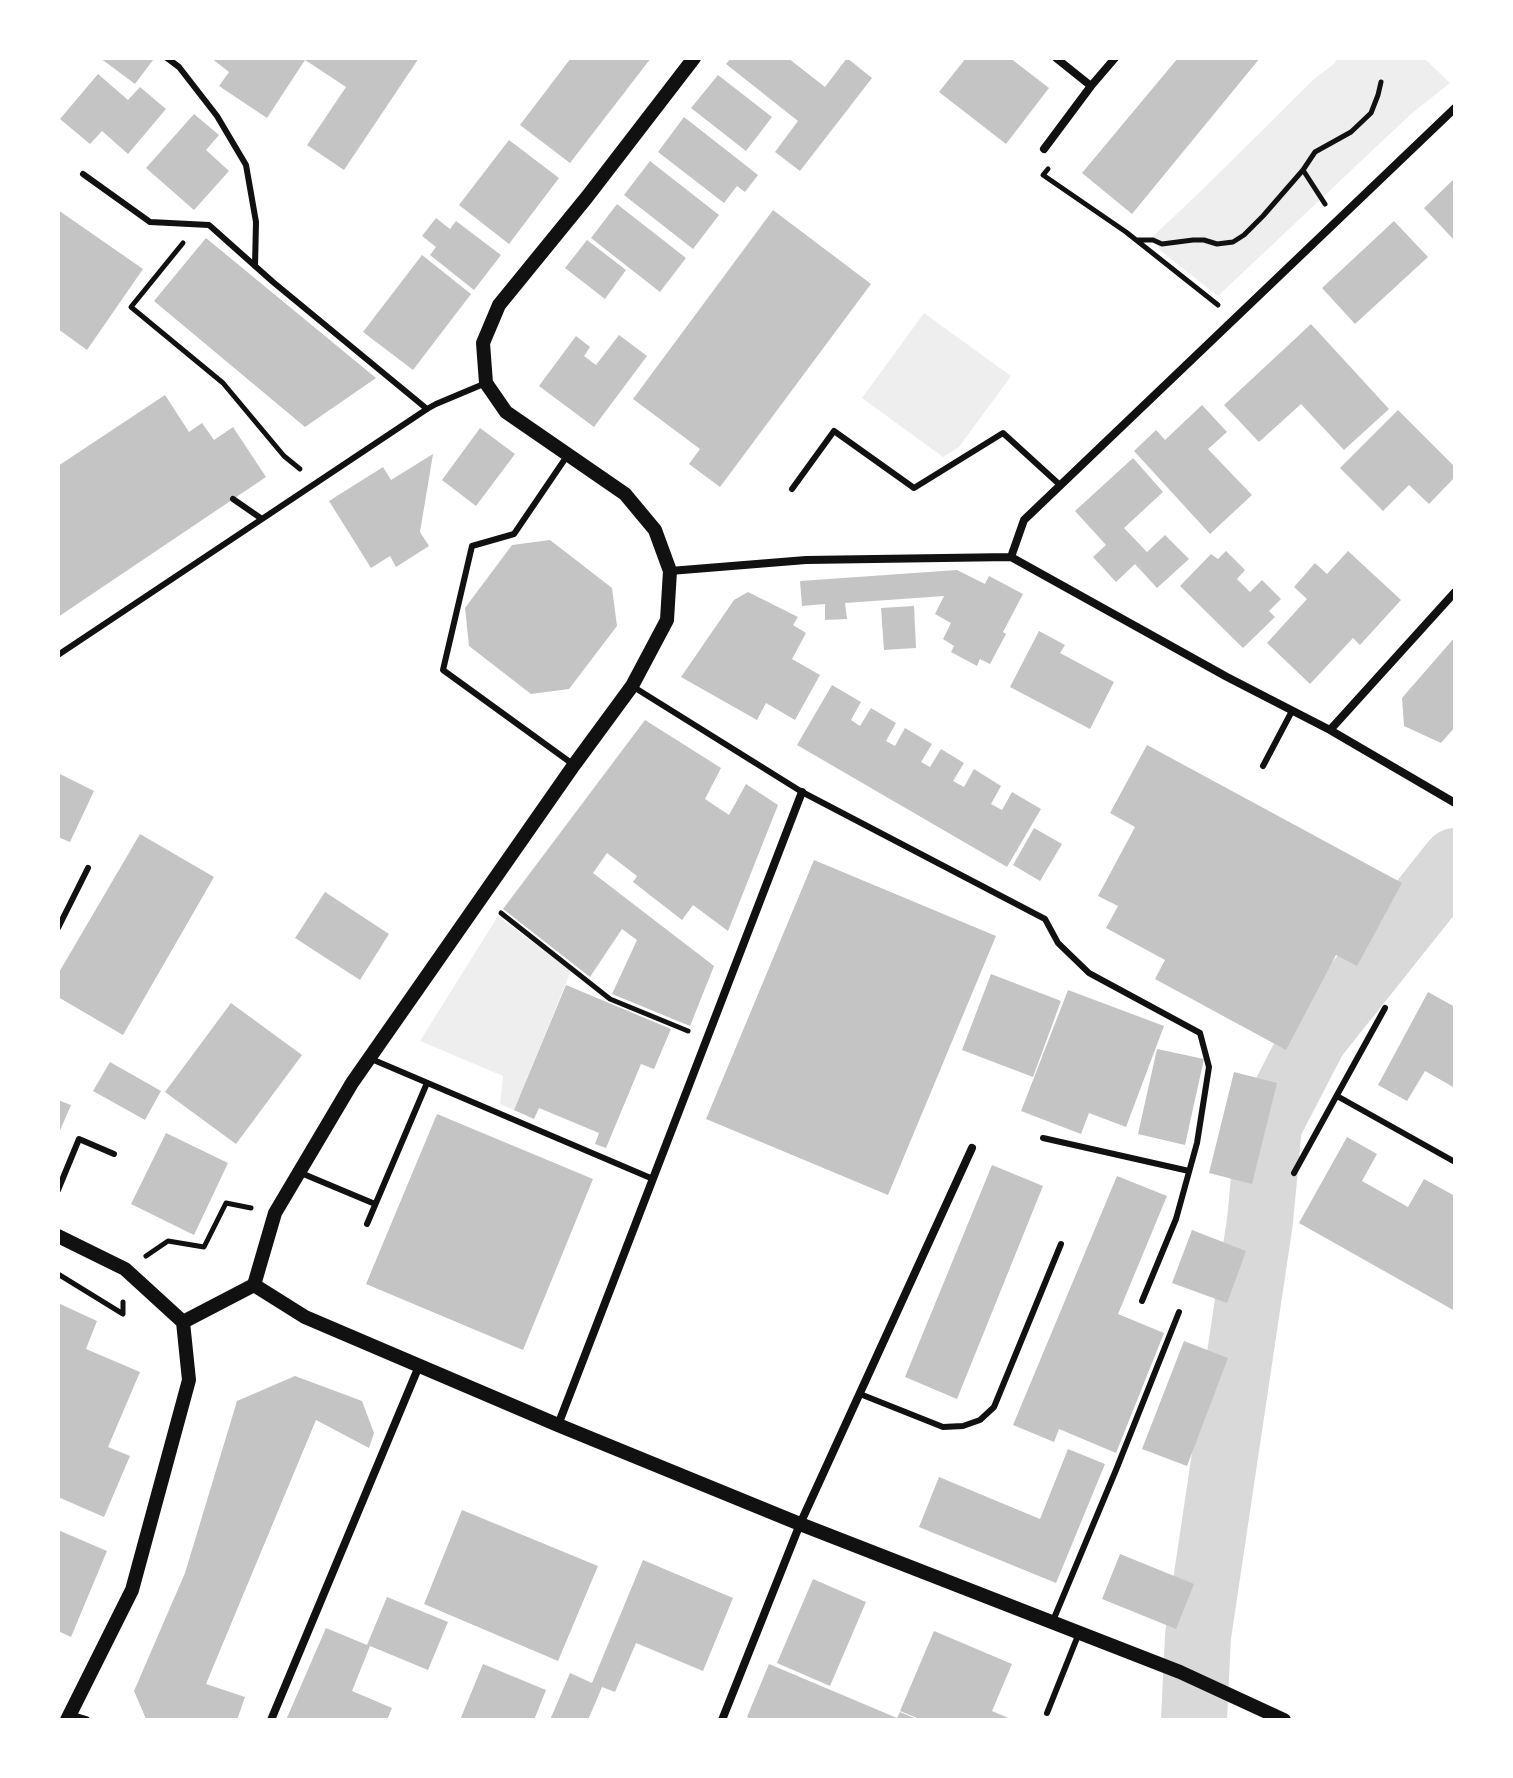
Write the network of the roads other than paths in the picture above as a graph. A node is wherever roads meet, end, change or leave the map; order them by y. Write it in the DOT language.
graph roads {
  1 [pos="167,58"];
  2 [pos="694,58"];
  3 [pos="1056,58"];
  4 [pos="1115,58"];
  5 [pos="1091,86"];
  6 [pos="1455,108"];
  7 [pos="1044,149"];
  8 [pos="83,174"];
  9 [pos="255,266"];
  10 [pos="486,383"];
  11 [pos="427,409"];
  12 [pos="568,455"];
  13 [pos="1060,485"];
  14 [pos="792,489"];
  15 [pos="233,499"];
  16 [pos="262,519"];
  17 [pos="1011,557"];
  18 [pos="670,571"];
  19 [pos="1455,592"];
  20 [pos="58,655"];
  21 [pos="632,686"];
  22 [pos="1292,711"];
  23 [pos="1330,730"];
  24 [pos="574,765"];
  25 [pos="1263,766"];
  26 [pos="802,792"];
  27 [pos="1454,802"];
  28 [pos="88,868"];
  29 [pos="58,928"];
  30 [pos="1385,1008"];
  31 [pos="369,1058"];
  32 [pos="427,1083"];
  33 [pos="1337,1096"];
  34 [pos="1043,1138"];
  35 [pos="972,1148"];
  36 [pos="114,1154"];
  37 [pos="1455,1162"];
  38 [pos="1189,1171"];
  39 [pos="300,1172"];
  40 [pos="1294,1173"];
  41 [pos="653,1179"];
  42 [pos="58,1190"];
  43 [pos="375,1204"];
  44 [pos="367,1224"];
  45 [pos="58,1236"];
  46 [pos="1061,1244"];
  47 [pos="254,1285"];
  48 [pos="1142,1301"];
  49 [pos="1179,1312"];
  50 [pos="183,1322"];
  51 [pos="419,1366"];
  52 [pos="860,1394"];
  53 [pos="558,1425"];
  54 [pos="800,1524"];
  55 [pos="1052,1623"];
  56 [pos="1079,1633"];
  57 [pos="1047,1713"];
  58 [pos="68,1717"];
  59 [pos="1278,1717"];
  60 [pos="86,1720"];
  61 [pos="271,1720"];
  62 [pos="722,1720"];
  1 -- 9 [label="lane"];
  2 -- 10 [label="street"];
  3 -- 5 [label="street"];
  4 -- 5 [label="street"];
  5 -- 7 [label="street"];
  6 -- 13 [label="street"];
  8 -- 9 [label="lane"];
  9 -- 11 [label="lane"];
  10 -- 11 [label="lane"];
  10 -- 12 [label="street"];
  11 -- 16 [label="lane"];
  12 -- 18 [label="street"];
  12 -- 24 [label="lane"];
  13 -- 14 [label="lane"];
  13 -- 17 [label="street"];
  15 -- 16 [label="lane"];
  16 -- 20 [label="lane"];
  17 -- 18 [label="street"];
  17 -- 22 [label="street"];
  18 -- 21 [label="street"];
  19 -- 23 [label="street"];
  21 -- 24 [label="street"];
  21 -- 26 [label="lane"];
  22 -- 23 [label="street"];
  22 -- 25 [label="lane"];
  23 -- 27 [label="street"];
  24 -- 31 [label="street"];
  26 -- 38 [label="lane"];
  26 -- 41 [label="street"];
  28 -- 29 [label="lane"];
  30 -- 33 [label="lane"];
  31 -- 32 [label="lane"];
  31 -- 39 [label="street"];
  32 -- 41 [label="lane"];
  32 -- 43 [label="lane"];
  33 -- 37 [label="lane"];
  33 -- 40 [label="lane"];
  34 -- 38 [label="lane"];
  35 -- 52 [label="street"];
  36 -- 42 [label="lane"];
  38 -- 48 [label="lane"];
  39 -- 43 [label="lane"];
  39 -- 47 [label="street"];
  41 -- 53 [label="street"];
  43 -- 44 [label="lane"];
  45 -- 50 [label="street"];
  46 -- 52 [label="lane"];
  47 -- 50 [label="street"];
  47 -- 51 [label="street"];
  49 -- 55 [label="lane"];
  50 -- 58 [label="street"];
  51 -- 53 [label="street"];
  51 -- 61 [label="street"];
  52 -- 54 [label="street"];
  53 -- 54 [label="street"];
  54 -- 55 [label="street"];
  54 -- 62 [label="street"];
  55 -- 56 [label="street"];
  56 -- 57 [label="lane"];
  56 -- 59 [label="street"];
  58 -- 60 [label="street"];
}
